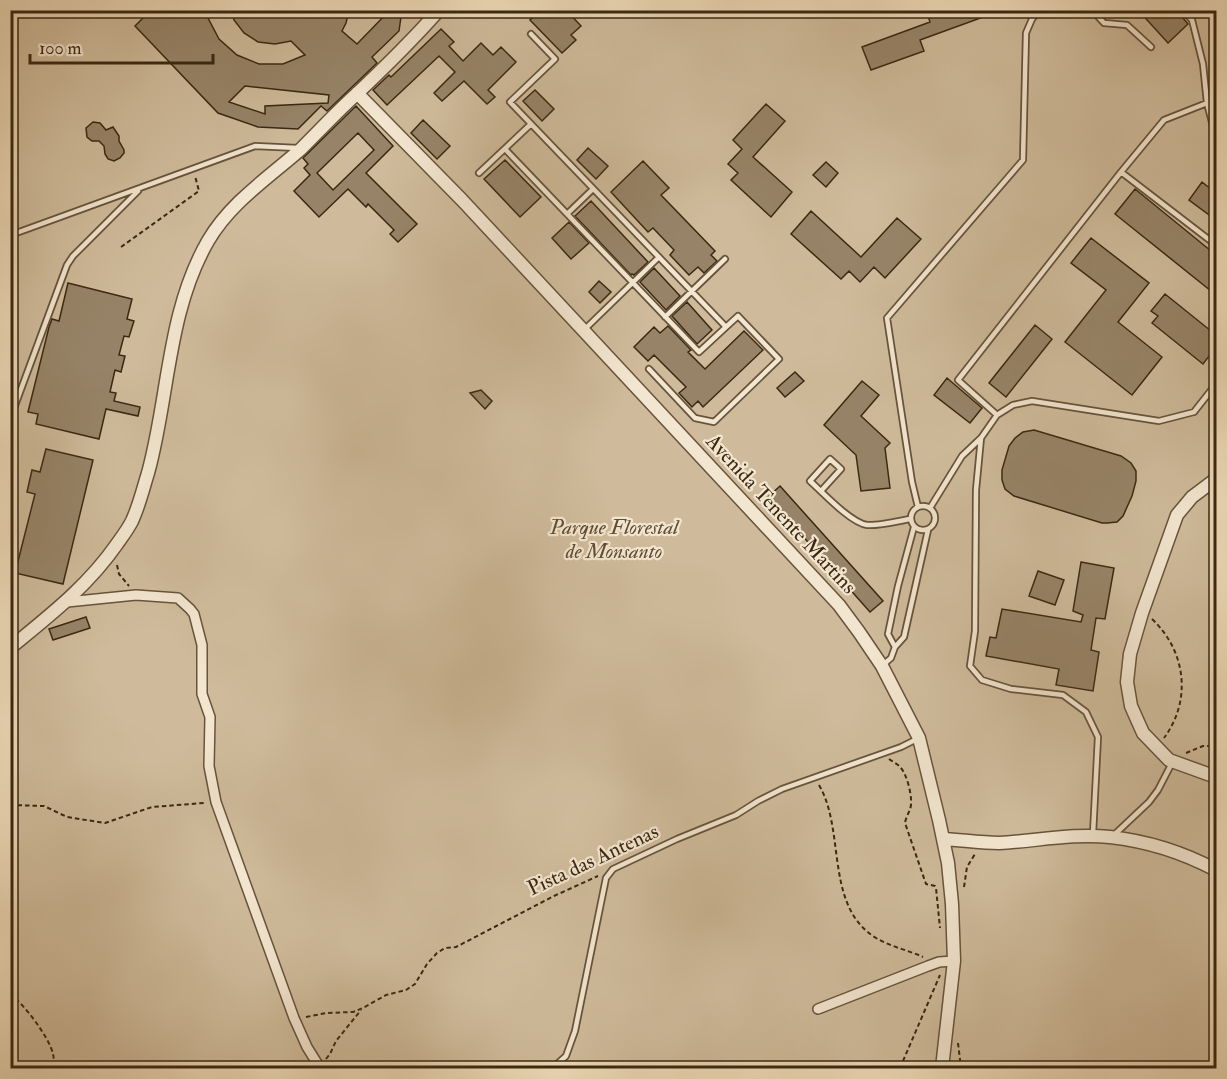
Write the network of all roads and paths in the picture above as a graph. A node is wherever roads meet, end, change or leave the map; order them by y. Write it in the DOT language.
graph roads {
  1 [pos="1039,10"];
  2 [pos="1092,10"];
  3 [pos="1183,10"];
  4 [pos="432,13"];
  5 [pos="531,34"];
  6 [pos="1151,47"];
  7 [pos="357,93"];
  8 [pos="1207,103"];
  9 [pos="531,124"];
  10 [pos="1216,134"];
  11 [pos="301,149"];
  12 [pos="505,149"];
  13 [pos="193,170"];
  14 [pos="1121,172"];
  15 [pos="480,173"];
  16 [pos="140,189"];
  17 [pos="594,189"];
  18 [pos="567,214"];
  19 [pos="10,232"];
  20 [pos="1216,245"];
  21 [pos="121,247"];
  22 [pos="659,257"];
  23 [pos="726,260"];
  24 [pos="633,282"];
  25 [pos="692,292"];
  26 [pos="665,317"];
  27 [pos="726,327"];
  28 [pos="584,330"];
  29 [pos="649,369"];
  30 [pos="1216,384"];
  31 [pos="997,415"];
  32 [pos="10,419"];
  33 [pos="981,438"];
  34 [pos="1216,480"];
  35 [pos="821,491"];
  36 [pos="918,507"];
  37 [pos="930,508"];
  38 [pos="910,519"];
  39 [pos="914,527"];
  40 [pos="928,530"];
  41 [pos="119,542"];
  42 [pos="136,595"];
  43 [pos="67,602"];
  44 [pos="1148,615"];
  45 [pos="895,647"];
  46 [pos="10,648"];
  47 [pos="882,666"];
  48 [pos="919,738"];
  49 [pos="1160,743"];
  50 [pos="1216,746"];
  51 [pos="1185,753"];
  52 [pos="878,755"];
  53 [pos="1173,762"];
  54 [pos="1216,777"];
  55 [pos="814,778"];
  56 [pos="216,802"];
  57 [pos="10,805"];
  58 [pos="1093,836"];
  59 [pos="944,839"];
  60 [pos="1111,840"];
  61 [pos="613,869"];
  62 [pos="1216,870"];
  63 [pos="940,931"];
  64 [pos="954,961"];
  65 [pos="939,962"];
  66 [pos="10,994"];
  67 [pos="363,1008"];
  68 [pos="818,1009"];
  69 [pos="294,1018"];
  70 [pos="54,1068"];
  71 [pos="319,1068"];
  72 [pos="549,1068"];
  73 [pos="900,1068"];
  74 [pos="942,1068"];
  1 -- 36 [label="lane"];
  2 -- 6 [label="lane"];
  3 -- 8 [label="lane"];
  4 -- 7 [label="street"];
  5 -- 9 [label="lane"];
  7 -- 11 [label="street"];
  7 -- 28 [label="street, Avenida Tenente Martins"];
  8 -- 10 [label="lane"];
  8 -- 14 [label="lane"];
  9 -- 12 [label="lane"];
  9 -- 17 [label="lane"];
  11 -- 13 [label="lane"];
  11 -- 41 [label="street"];
  12 -- 15 [label="lane"];
  12 -- 18 [label="lane"];
  13 -- 16 [label="lane"];
  13 -- 21 [label="path"];
  14 -- 20 [label="lane"];
  14 -- 31 [label="lane"];
  16 -- 19 [label="lane"];
  16 -- 32 [label="lane"];
  17 -- 18 [label="lane"];
  17 -- 22 [label="lane"];
  18 -- 24 [label="lane"];
  22 -- 24 [label="lane"];
  22 -- 25 [label="lane"];
  23 -- 25 [label="lane"];
  24 -- 26 [label="lane"];
  24 -- 28 [label="lane"];
  25 -- 26 [label="lane"];
  25 -- 27 [label="lane"];
  26 -- 27 [label="lane"];
  27 -- 29 [label="lane"];
  28 -- 47 [label="street, Avenida Tenente Martins"];
  30 -- 31 [label="lane"];
  31 -- 33 [label="lane"];
  33 -- 37 [label="lane"];
  33 -- 58 [label="lane"];
  34 -- 53 [label="street"];
  35 -- 35 [label="lane"];
  35 -- 38 [label="lane"];
  36 -- 37 [label="lane"];
  36 -- 38 [label="lane"];
  37 -- 40 [label="lane"];
  38 -- 39 [label="lane"];
  39 -- 40 [label="lane"];
  39 -- 45 [label="lane"];
  40 -- 45 [label="lane"];
  41 -- 42 [label="path"];
  41 -- 43 [label="street"];
  42 -- 43 [label="street"];
  42 -- 56 [label="street"];
  43 -- 46 [label="street"];
  44 -- 49 [label="path"];
  45 -- 47 [label="lane"];
  47 -- 48 [label="street, Avenida Tenente Martins"];
  48 -- 52 [label="lane, Pista das Antenas"];
  48 -- 59 [label="street, Avenida Tenente Martins"];
  50 -- 51 [label="path"];
  52 -- 55 [label="lane, Pista das Antenas"];
  52 -- 63 [label="path"];
  53 -- 54 [label="street"];
  53 -- 60 [label="lane"];
  55 -- 61 [label="lane, Pista das Antenas"];
  55 -- 65 [label="path"];
  56 -- 57 [label="path"];
  56 -- 69 [label="street"];
  58 -- 59 [label="street"];
  58 -- 60 [label="street"];
  59 -- 64 [label="street, Avenida Tenente Martins"];
  60 -- 62 [label="street"];
  61 -- 67 [label="path, Pista das Antenas"];
  61 -- 72 [label="lane"];
  64 -- 65 [label="street"];
  64 -- 74 [label="street, Avenida Tenente Martins"];
  65 -- 68 [label="street"];
  65 -- 73 [label="path"];
  66 -- 70 [label="path"];
  67 -- 69 [label="path, Pista das Antenas"];
  67 -- 71 [label="path"];
  69 -- 71 [label="street"];
}
